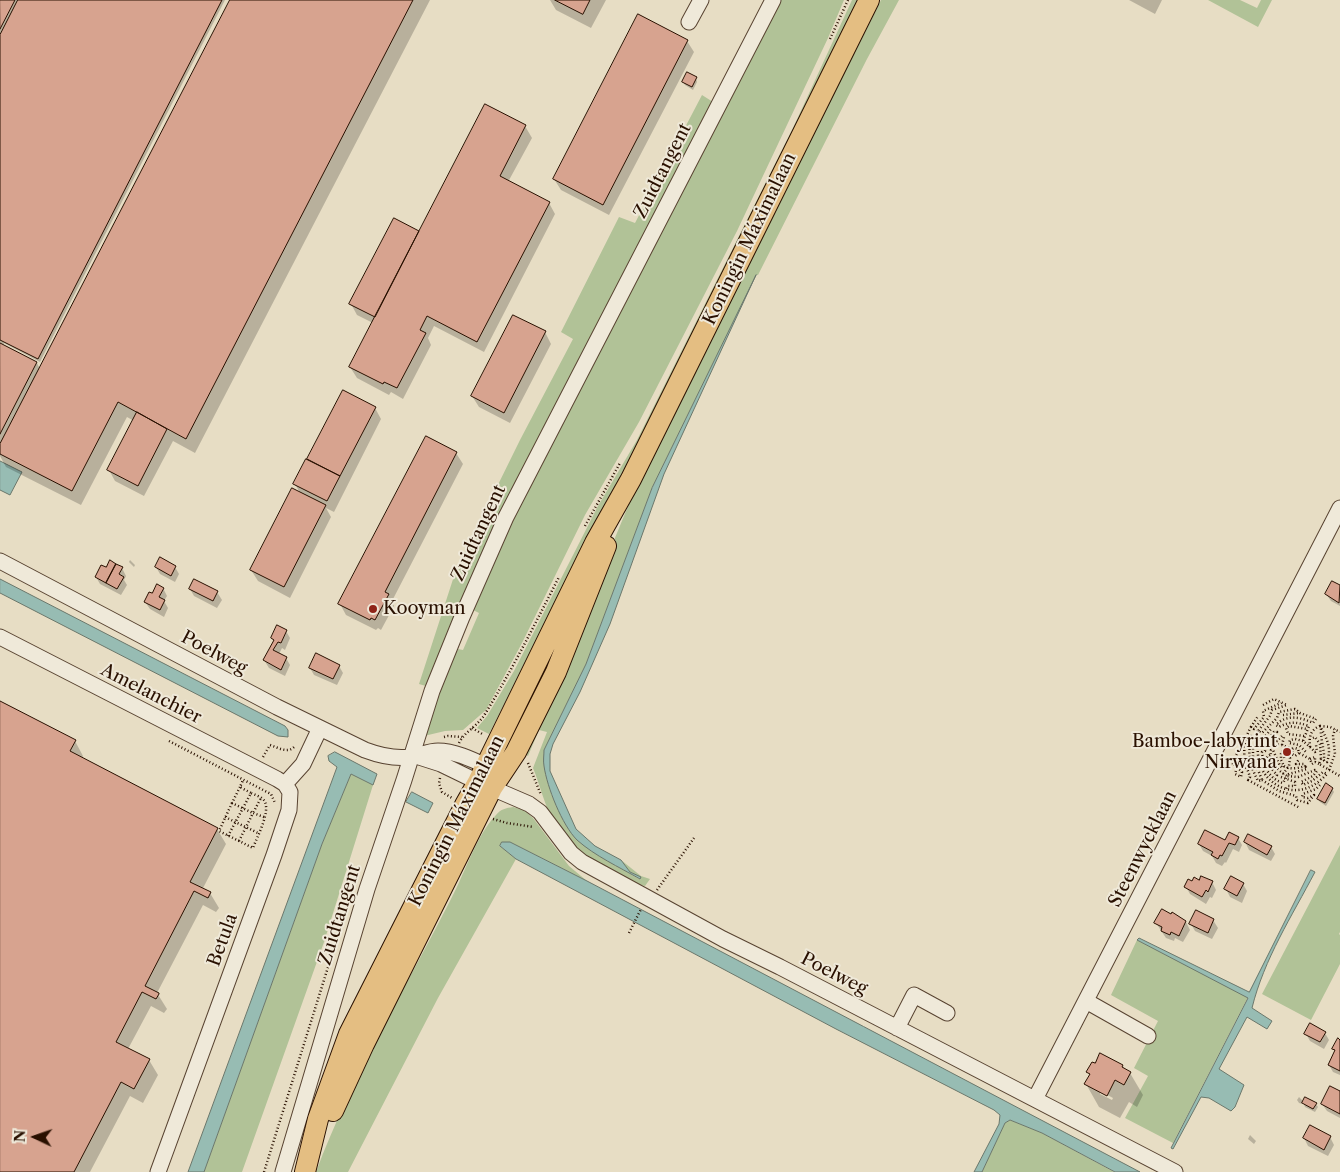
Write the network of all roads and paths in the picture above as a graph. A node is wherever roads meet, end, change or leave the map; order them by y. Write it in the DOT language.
graph roads {
  1 [pos="701,0"];
  2 [pos="773,0"];
  3 [pos="869,0"];
  4 [pos="689,22"];
  5 [pos="1340,508"];
  6 [pos="0,561"];
  7 [pos="0,637"];
  8 [pos="1281,702"];
  9 [pos="1263,705"];
  10 [pos="1300,713"];
  11 [pos="1284,715"];
  12 [pos="1258,716"];
  13 [pos="1289,724"];
  14 [pos="1252,727"];
  15 [pos="1321,727"];
  16 [pos="472,728"];
  17 [pos="1271,729"];
  18 [pos="1335,729"];
  19 [pos="318,732"];
  20 [pos="1258,732"];
  21 [pos="1340,733"];
  22 [pos="1252,735"];
  23 [pos="1304,736"];
  24 [pos="462,737"];
  25 [pos="1313,738"];
  26 [pos="1245,741"];
  27 [pos="1268,741"];
  28 [pos="1303,741"];
  29 [pos="1271,744"];
  30 [pos="1258,745"];
  31 [pos="1282,745"];
  32 [pos="1316,745"];
  33 [pos="1310,747"];
  34 [pos="1283,752"];
  35 [pos="1306,752"];
  36 [pos="1270,755"];
  37 [pos="414,756"];
  38 [pos="1285,759"];
  39 [pos="1299,759"];
  40 [pos="1322,760"];
  41 [pos="1249,761"];
  42 [pos="1319,764"];
  43 [pos="1305,766"];
  44 [pos="1286,767"];
  45 [pos="1329,770"];
  46 [pos="253,776"];
  47 [pos="1282,776"];
  48 [pos="1287,776"];
  49 [pos="1340,776"];
  50 [pos="1275,778"];
  51 [pos="485,779"];
  52 [pos="243,780"];
  53 [pos="1260,780"];
  54 [pos="1285,780"];
  55 [pos="284,784"];
  56 [pos="1256,784"];
  57 [pos="1318,784"];
  58 [pos="240,787"];
  59 [pos="1286,789"];
  60 [pos="251,793"];
  61 [pos="260,798"];
  62 [pos="1296,798"];
  63 [pos="1288,801"];
  64 [pos="232,803"];
  65 [pos="244,808"];
  66 [pos="1300,808"];
  67 [pos="253,812"];
  68 [pos="225,817"];
  69 [pos="264,818"];
  70 [pos="236,822"];
  71 [pos="246,827"];
  72 [pos="258,833"];
  73 [pos="228,836"];
  74 [pos="694,838"];
  75 [pos="239,841"];
  76 [pos="646,904"];
  77 [pos="629,933"];
  78 [pos="1086,1001"];
  79 [pos="948,1013"];
  80 [pos="897,1028"];
  81 [pos="1148,1036"];
  82 [pos="291,1085"];
  83 [pos="1035,1100"];
  84 [pos="158,1172"];
  85 [pos="264,1172"];
  86 [pos="283,1172"];
  87 [pos="305,1172"];
  88 [pos="1175,1172"];
  1 -- 4 [label="street"];
  2 -- 37 [label="street, Zuidtangent"];
  3 -- 51 [label="main road, Koningin Máximalaan"];
  5 -- 78 [label="street, Steenwycklaan"];
  6 -- 19 [label="street, Poelweg"];
  7 -- 46 [label="street, Amelanchier"];
  8 -- 9 [label="path"];
  8 -- 14 [label="path"];
  8 -- 20 [label="path"];
  10 -- 11 [label="path"];
  10 -- 13 [label="path"];
  10 -- 20 [label="path"];
  12 -- 14 [label="path"];
  13 -- 23 [label="path"];
  13 -- 23 [label="path"];
  14 -- 26 [label="path"];
  15 -- 18 [label="path"];
  15 -- 33 [label="path"];
  15 -- 40 [label="path"];
  16 -- 24 [label="path, Koningin Máximalaan"];
  17 -- 27 [label="path"];
  18 -- 21 [label="path"];
  18 -- 45 [label="path"];
  19 -- 37 [label="street, Poelweg"];
  19 -- 46 [label="path"];
  19 -- 55 [label="street"];
  20 -- 30 [label="path"];
  22 -- 41 [label="path"];
  23 -- 28 [label="path"];
  25 -- 40 [label="path"];
  26 -- 41 [label="path"];
  26 -- 56 [label="path"];
  27 -- 31 [label="path"];
  27 -- 50 [label="path"];
  28 -- 33 [label="path"];
  28 -- 35 [label="path"];
  29 -- 31 [label="path"];
  30 -- 53 [label="path"];
  30 -- 59 [label="path"];
  31 -- 42 [label="path"];
  32 -- 33 [label="path"];
  34 -- 38 [label="path"];
  34 -- 44 [label="path"];
  34 -- 44 [label="path"];
  36 -- 44 [label="path"];
  36 -- 47 [label="path"];
  36 -- 50 [label="path"];
  37 -- 51 [label="street, Poelweg"];
  37 -- 86 [label="street, Zuidtangent"];
  39 -- 43 [label="path"];
  40 -- 42 [label="path"];
  41 -- 53 [label="path"];
  42 -- 45 [label="path"];
  43 -- 44 [label="path"];
  43 -- 48 [label="path"];
  44 -- 47 [label="path"];
  45 -- 49 [label="path"];
  46 -- 55 [label="street, Amelanchier"];
  47 -- 48 [label="path"];
  47 -- 54 [label="path"];
  48 -- 54 [label="path"];
  48 -- 57 [label="path"];
  50 -- 54 [label="path"];
  51 -- 76 [label="street, Poelweg"];
  51 -- 87 [label="main road, Koningin Máximalaan"];
  52 -- 58 [label="path"];
  53 -- 56 [label="path"];
  53 -- 62 [label="path"];
  54 -- 59 [label="path"];
  55 -- 84 [label="street, Betula"];
  56 -- 63 [label="path"];
  57 -- 59 [label="path"];
  57 -- 62 [label="path"];
  58 -- 60 [label="path"];
  58 -- 64 [label="path"];
  60 -- 61 [label="path"];
  60 -- 65 [label="path"];
  61 -- 67 [label="path"];
  61 -- 69 [label="path"];
  62 -- 63 [label="path"];
  63 -- 66 [label="path"];
  64 -- 65 [label="path"];
  64 -- 68 [label="path"];
  65 -- 67 [label="path"];
  65 -- 70 [label="path"];
  67 -- 69 [label="path"];
  67 -- 71 [label="path"];
  68 -- 70 [label="path"];
  68 -- 73 [label="path"];
  69 -- 72 [label="path"];
  70 -- 71 [label="path"];
  70 -- 73 [label="path"];
  71 -- 72 [label="path"];
  71 -- 75 [label="path"];
  72 -- 75 [label="path"];
  73 -- 75 [label="path"];
  74 -- 76 [label="path"];
  76 -- 77 [label="path"];
  76 -- 80 [label="street, Poelweg"];
  78 -- 81 [label="street"];
  78 -- 83 [label="street, Steenwycklaan"];
  79 -- 80 [label="street"];
  80 -- 83 [label="street, Poelweg"];
  82 -- 85 [label="path"];
  83 -- 88 [label="street, Poelweg"];
}
